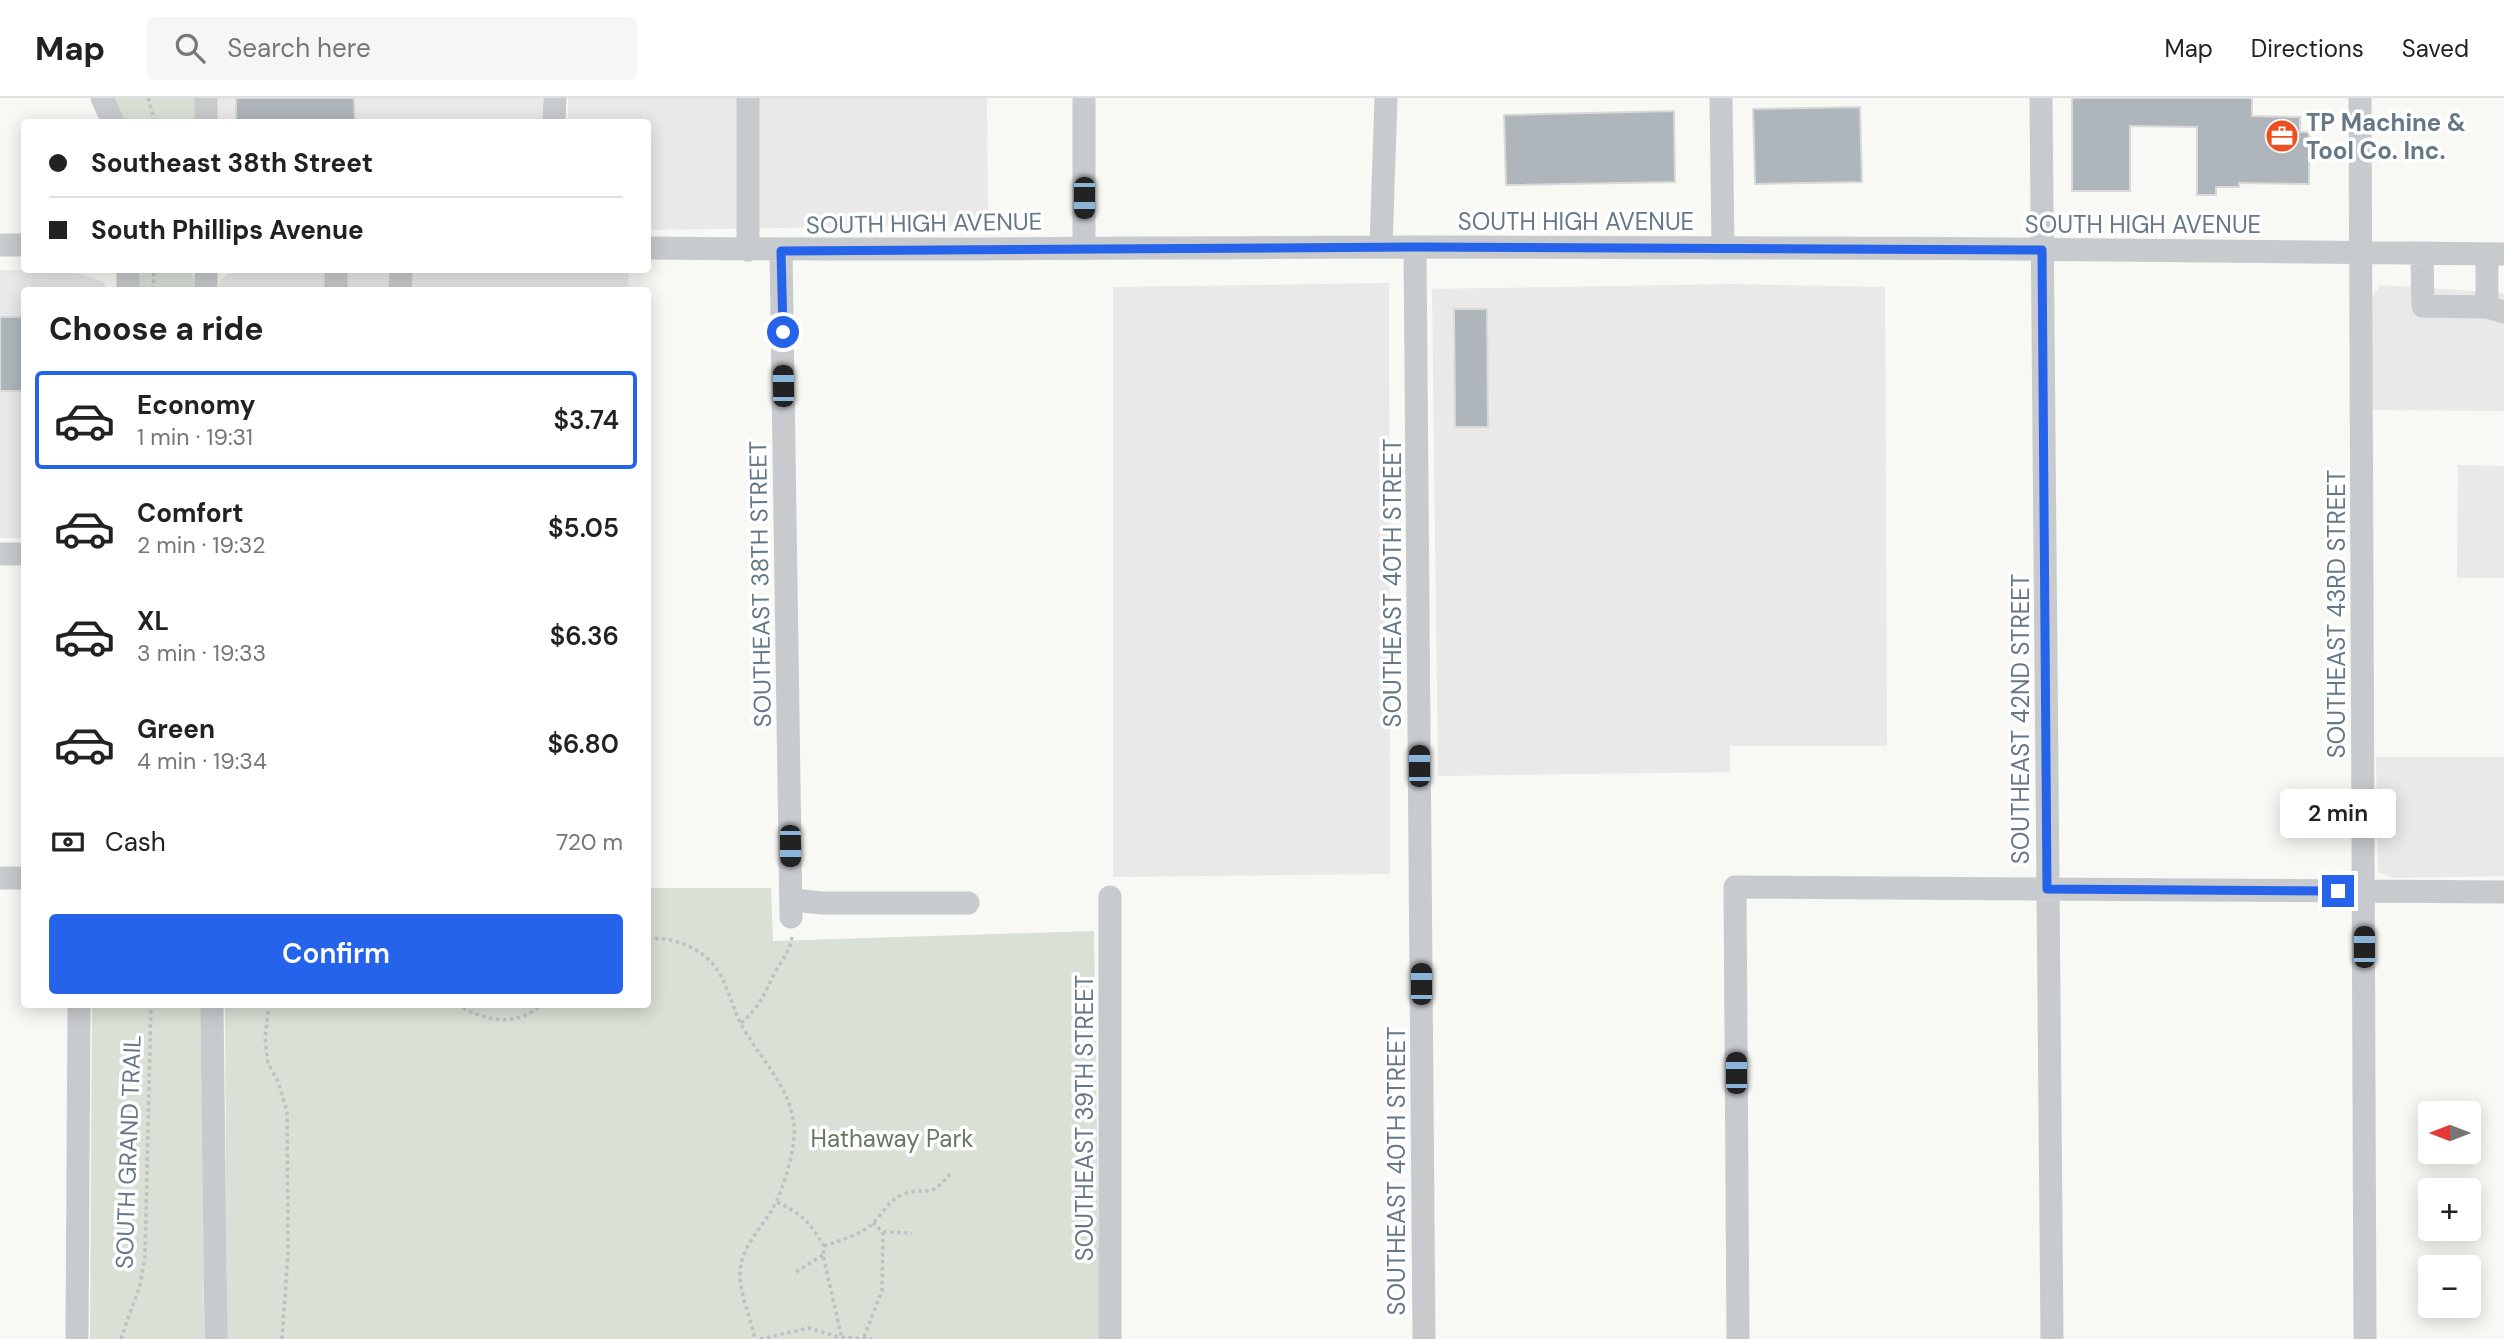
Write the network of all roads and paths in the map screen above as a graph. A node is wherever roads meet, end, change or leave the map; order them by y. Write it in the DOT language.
graph roads {
  1 [pos="102,98"];
  2 [pos="148,98"];
  3 [pos="206,98"];
  4 [pos="555,98"];
  5 [pos="748,98"];
  6 [pos="1084,98"];
  7 [pos="1386,98"];
  8 [pos="1721,98"];
  9 [pos="2041,98"];
  10 [pos="2360,98"];
  11 [pos="112,119"];
  12 [pos="154,119"];
  13 [pos="206,119"];
  14 [pos="554,119"];
  15 [pos="0,245"];
  16 [pos="21,245"];
  17 [pos="1084,247"];
  18 [pos="1381,247"];
  19 [pos="1415,247"];
  20 [pos="1723,247"];
  21 [pos="651,248"];
  22 [pos="748,250"];
  23 [pos="2042,250"];
  24 [pos="781,251"];
  25 [pos="2360,252"];
  26 [pos="2422,253"];
  27 [pos="2496,254"];
  28 [pos="2496,309"];
  29 [pos="0,554"];
  30 [pos="21,554"];
  31 [pos="0,878"];
  32 [pos="21,878"];
  33 [pos="2047,889"];
  34 [pos="2364,892"];
  35 [pos="2504,892"];
  36 [pos="1110,897"];
  37 [pos="968,903"];
  38 [pos="790,909"];
  39 [pos="651,938"];
  40 [pos="79,1008"];
  41 [pos="151,1008"];
  42 [pos="212,1008"];
  43 [pos="269,1008"];
  44 [pos="462,1008"];
  45 [pos="537,1008"];
  46 [pos="741,1023"];
  47 [pos="950,1174"];
  48 [pos="776,1202"];
  49 [pos="873,1223"];
  50 [pos="883,1232"];
  51 [pos="912,1233"];
  52 [pos="824,1245"];
  53 [pos="823,1255"];
  54 [pos="796,1272"];
  55 [pos="864,1337"];
  56 [pos="842,1338"];
  57 [pos="77,1339"];
  58 [pos="121,1339"];
  59 [pos="216,1339"];
  60 [pos="282,1339"];
  61 [pos="758,1339"];
  62 [pos="872,1339"];
  63 [pos="1110,1339"];
  64 [pos="1424,1339"];
  65 [pos="1738,1339"];
  66 [pos="2052,1339"];
  67 [pos="2365,1339"];
  1 -- 11 [label="street"];
  2 -- 12 [label="path"];
  3 -- 13 [label="street"];
  4 -- 14 [label="street"];
  5 -- 22 [label="street"];
  6 -- 17 [label="street"];
  7 -- 18 [label="street"];
  8 -- 20 [label="street"];
  9 -- 23 [label="street, SOUTHEAST 42ND STREET"];
  10 -- 25 [label="street, SOUTHEAST 43RD STREET"];
  15 -- 16 [label="street"];
  17 -- 18 [label="street, SOUTH HIGH AVENUE"];
  17 -- 24 [label="street, SOUTH HIGH AVENUE"];
  18 -- 19 [label="street, SOUTH HIGH AVENUE"];
  19 -- 20 [label="street, SOUTH HIGH AVENUE"];
  19 -- 64 [label="street, SOUTHEAST 40TH STREET"];
  20 -- 23 [label="street, SOUTH HIGH AVENUE"];
  21 -- 22 [label="street, SOUTH HIGH AVENUE"];
  22 -- 24 [label="street, SOUTH HIGH AVENUE"];
  23 -- 25 [label="street, SOUTH HIGH AVENUE"];
  23 -- 33 [label="street, SOUTHEAST 42ND STREET"];
  24 -- 38 [label="street, SOUTHEAST 38TH STREET"];
  25 -- 26 [label="street, SOUTH HIGH AVENUE"];
  25 -- 34 [label="street, SOUTHEAST 43RD STREET"];
  26 -- 27 [label="street, SOUTH HIGH AVENUE"];
  26 -- 28 [label="street"];
  27 -- 28 [label="street"];
  29 -- 30 [label="street"];
  31 -- 32 [label="street"];
  33 -- 34 [label="street"];
  33 -- 65 [label="street"];
  33 -- 66 [label="street, SOUTHEAST 42ND STREET"];
  34 -- 35 [label="street"];
  34 -- 67 [label="street, SOUTHEAST 43RD STREET"];
  36 -- 63 [label="street, SOUTHEAST 39TH STREET"];
  37 -- 38 [label="street"];
  38 -- 46 [label="path"];
  39 -- 46 [label="path"];
  40 -- 57 [label="street"];
  41 -- 58 [label="path, SOUTH GRAND TRAIL"];
  42 -- 59 [label="street"];
  43 -- 60 [label="path"];
  44 -- 45 [label="path"];
  46 -- 48 [label="path"];
  47 -- 49 [label="path"];
  48 -- 52 [label="path"];
  48 -- 61 [label="path"];
  49 -- 50 [label="path"];
  49 -- 52 [label="path"];
  50 -- 51 [label="path"];
  50 -- 55 [label="path"];
  52 -- 53 [label="path"];
  53 -- 54 [label="path"];
  53 -- 56 [label="path"];
  55 -- 56 [label="path"];
  55 -- 62 [label="path"];
  56 -- 61 [label="path"];
}
